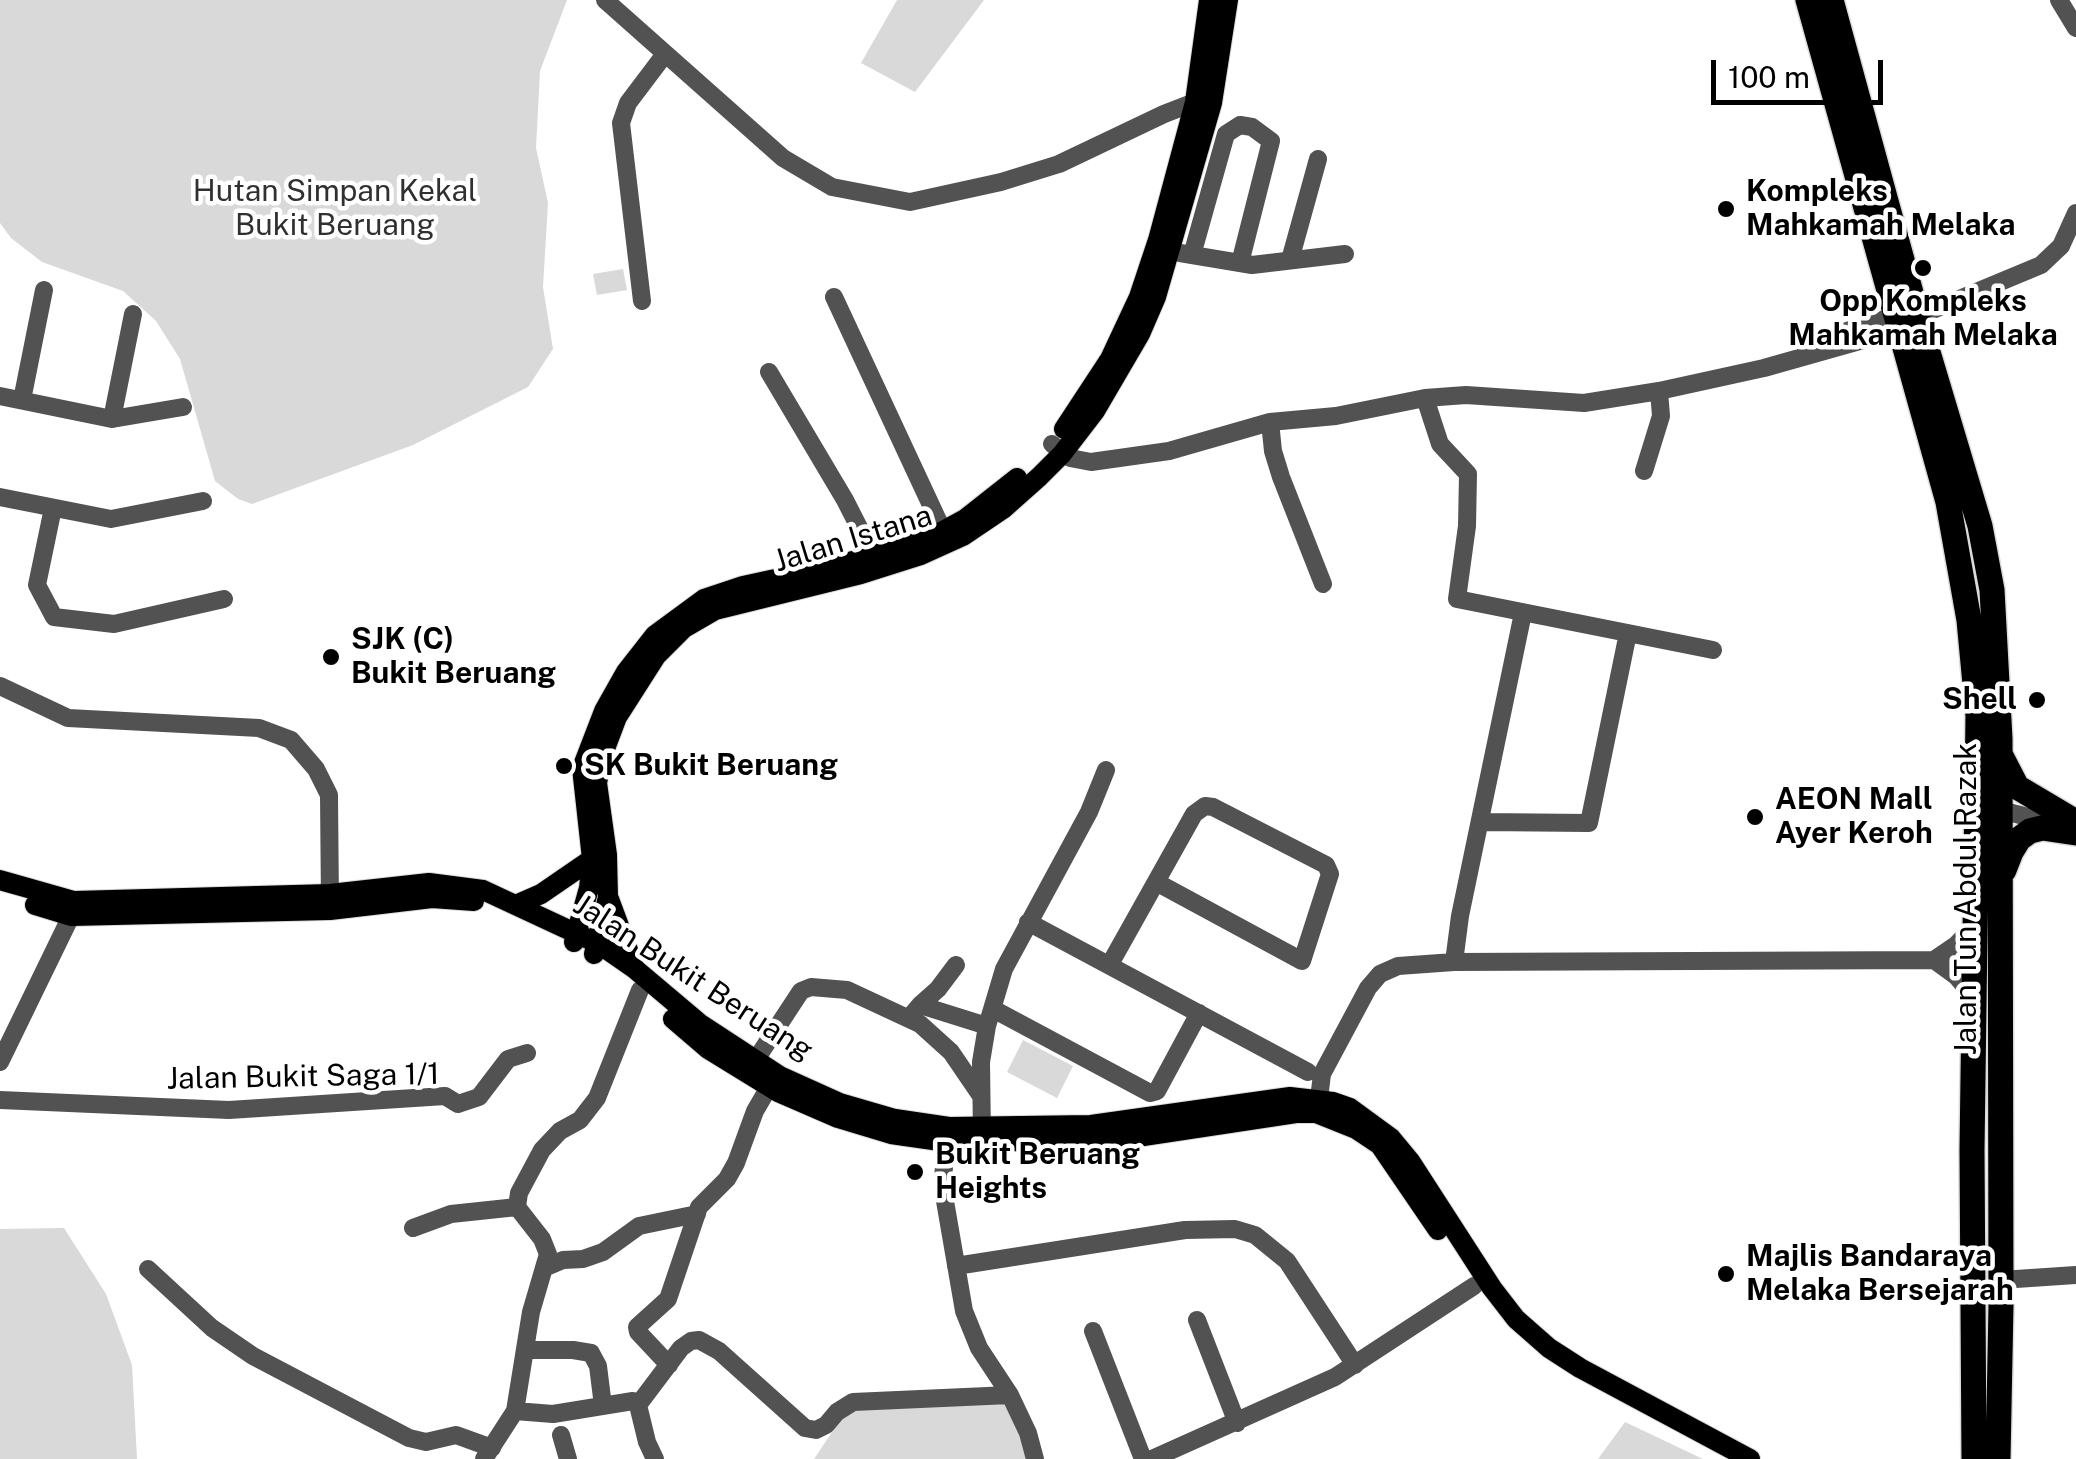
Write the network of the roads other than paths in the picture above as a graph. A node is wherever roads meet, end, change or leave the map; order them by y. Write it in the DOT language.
graph roads {
  1 [pos="605,0"];
  2 [pos="1209,0"];
  3 [pos="1228,0"];
  4 [pos="1808,0"];
  5 [pos="1831,0"];
  6 [pos="2058,0"];
  7 [pos="2076,28"];
  8 [pos="665,54"];
  9 [pos="1204,103"];
  10 [pos="1318,159"];
  11 [pos="2076,213"];
  12 [pos="1170,251"];
  13 [pos="1345,254"];
  14 [pos="1192,255"];
  15 [pos="1290,260"];
  16 [pos="1240,263"];
  17 [pos="44,290"];
  18 [pos="834,297"];
  19 [pos="642,301"];
  20 [pos="132,314"];
  21 [pos="1913,317"];
  22 [pos="1800,359"];
  23 [pos="769,372"];
  24 [pos="1658,391"];
  25 [pos="0,396"];
  26 [pos="1425,398"];
  27 [pos="22,400"];
  28 [pos="183,407"];
  29 [pos="112,419"];
  30 [pos="1270,422"];
  31 [pos="1057,449"];
  32 [pos="1644,471"];
  33 [pos="0,497"];
  34 [pos="203,500"];
  35 [pos="53,508"];
  36 [pos="942,531"];
  37 [pos="872,555"];
  38 [pos="1324,584"];
  39 [pos="224,599"];
  40 [pos="1523,612"];
  41 [pos="1628,633"];
  42 [pos="1713,650"];
  43 [pos="0,686"];
  44 [pos="1999,752"];
  45 [pos="1106,770"];
  46 [pos="1989,807"];
  47 [pos="1482,822"];
  48 [pos="2076,822"];
  49 [pos="2076,831"];
  50 [pos="592,859"];
  51 [pos="0,880"];
  52 [pos="1156,882"];
  53 [pos="0,893"];
  54 [pos="608,897"];
  55 [pos="1999,899"];
  56 [pos="330,902"];
  57 [pos="518,904"];
  58 [pos="72,916"];
  59 [pos="1028,922"];
  60 [pos="1974,926"];
  61 [pos="576,939"];
  62 [pos="596,950"];
  63 [pos="1934,960"];
  64 [pos="1454,962"];
  65 [pos="1110,964"];
  66 [pos="956,965"];
  67 [pos="635,969"];
  68 [pos="640,990"];
  69 [pos="1974,996"];
  70 [pos="914,1012"];
  71 [pos="1199,1013"];
  72 [pos="990,1018"];
  73 [pos="527,1054"];
  74 [pos="0,1062"];
  75 [pos="755,1062"];
  76 [pos="1308,1072"];
  77 [pos="769,1087"];
  78 [pos="981,1096"];
  79 [pos="1319,1099"];
  80 [pos="0,1100"];
  81 [pos="948,1134"];
  82 [pos="982,1135"];
  83 [pos="517,1207"];
  84 [pos="697,1214"];
  85 [pos="413,1228"];
  86 [pos="956,1266"];
  87 [pos="544,1268"];
  88 [pos="148,1270"];
  89 [pos="2076,1275"];
  90 [pos="2001,1280"];
  91 [pos="1474,1286"];
  92 [pos="1197,1320"];
  93 [pos="1093,1331"];
  94 [pos="525,1350"];
  95 [pos="1356,1364"];
  96 [pos="669,1365"];
  97 [pos="1010,1395"];
  98 [pos="638,1405"];
  99 [pos="603,1406"];
  100 [pos="515,1411"];
  101 [pos="1237,1423"];
  102 [pos="561,1435"];
  103 [pos="488,1454"];
  104 [pos="568,1459"];
  105 [pos="655,1459"];
  106 [pos="1035,1459"];
  107 [pos="1143,1459"];
  108 [pos="1152,1459"];
  109 [pos="1721,1459"];
  110 [pos="1750,1459"];
  111 [pos="1974,1459"];
  112 [pos="1998,1459"];
  1 -- 8 [label="street"];
  2 -- 9 [label="main road, Jalan Istana"];
  3 -- 9 [label="main road, Jalan Istana"];
  4 -- 21 [label="highway, Jalan Tun Abdul Razak"];
  5 -- 21 [label="highway, Jalan Tun Abdul Razak"];
  6 -- 7 [label="street"];
  8 -- 9 [label="street"];
  8 -- 19 [label="street"];
  9 -- 12 [label="main road, Jalan Istana"];
  9 -- 31 [label="main road, Jalan Istana"];
  10 -- 15 [label="street"];
  11 -- 21 [label="street"];
  12 -- 14 [label="street"];
  12 -- 31 [label="main road, Jalan Istana"];
  13 -- 15 [label="street"];
  14 -- 16 [label="street"];
  14 -- 16 [label="street"];
  15 -- 16 [label="street"];
  17 -- 27 [label="street"];
  18 -- 36 [label="street"];
  20 -- 29 [label="street"];
  21 -- 22 [label="street"];
  21 -- 22 [label="street"];
  21 -- 44 [label="highway, Jalan Tun Abdul Razak"];
  21 -- 46 [label="highway, Jalan Tun Abdul Razak"];
  22 -- 24 [label="street"];
  23 -- 37 [label="street"];
  24 -- 26 [label="street"];
  24 -- 32 [label="street"];
  25 -- 27 [label="street"];
  26 -- 30 [label="street"];
  26 -- 40 [label="street"];
  27 -- 29 [label="street"];
  28 -- 29 [label="street"];
  30 -- 31 [label="street"];
  30 -- 38 [label="street"];
  31 -- 36 [label="main road, Jalan Istana"];
  31 -- 54 [label="main road, Jalan Istana"];
  33 -- 35 [label="street"];
  34 -- 35 [label="street"];
  35 -- 39 [label="street"];
  36 -- 37 [label="main road, Jalan Istana"];
  37 -- 50 [label="main road, Jalan Istana"];
  40 -- 41 [label="street"];
  40 -- 47 [label="street"];
  41 -- 42 [label="street"];
  41 -- 47 [label="street"];
  43 -- 56 [label="street"];
  44 -- 46 [label="highway, Jalan Tun Abdul Razak"];
  44 -- 48 [label="highway"];
  45 -- 59 [label="street"];
  46 -- 49 [label="street"];
  46 -- 55 [label="highway, Jalan Tun Abdul Razak"];
  46 -- 60 [label="highway, Jalan Tun Abdul Razak"];
  47 -- 64 [label="street"];
  49 -- 55 [label="highway"];
  50 -- 57 [label="main road"];
  50 -- 61 [label="main road, Jalan Istana"];
  51 -- 56 [label="main road, Jalan Bukit Beruang"];
  52 -- 52 [label="street"];
  52 -- 65 [label="street"];
  53 -- 58 [label="main road, Jalan Bukit Beruang"];
  54 -- 62 [label="main road, Jalan Istana"];
  54 -- 67 [label="main road"];
  55 -- 90 [label="highway, Jalan Tun Abdul Razak"];
  56 -- 57 [label="main road, Jalan Bukit Beruang"];
  56 -- 58 [label="main road, Jalan Bukit Beruang"];
  56 -- 61 [label="main road, Jalan Bukit Beruang"];
  57 -- 61 [label="main road, Jalan Bukit Beruang"];
  58 -- 74 [label="street"];
  59 -- 65 [label="street"];
  59 -- 72 [label="street"];
  60 -- 63 [label="street"];
  60 -- 69 [label="highway, Jalan Tun Abdul Razak"];
  61 -- 62 [label="main road, Jalan Bukit Beruang"];
  62 -- 67 [label="main road, Jalan Bukit Beruang"];
  62 -- 68 [label="main road, Jalan Bukit Beruang"];
  63 -- 64 [label="street"];
  63 -- 69 [label="street"];
  64 -- 79 [label="street"];
  65 -- 71 [label="street"];
  66 -- 70 [label="street"];
  67 -- 75 [label="main road, Jalan Bukit Beruang"];
  68 -- 77 [label="main road, Jalan Bukit Beruang"];
  68 -- 83 [label="street"];
  69 -- 111 [label="highway, Jalan Tun Abdul Razak"];
  70 -- 72 [label="street"];
  70 -- 75 [label="street"];
  70 -- 78 [label="street"];
  71 -- 72 [label="street"];
  71 -- 76 [label="street"];
  72 -- 78 [label="street"];
  73 -- 80 [label="street, Jalan Bukit Saga 1/1"];
  75 -- 81 [label="main road, Jalan Bukit Beruang"];
  77 -- 81 [label="main road, Jalan Bukit Beruang"];
  77 -- 84 [label="street"];
  78 -- 82 [label="street"];
  79 -- 82 [label="main road, Jalan Bukit Beruang"];
  79 -- 110 [label="main road, Jalan Bukit Beruang"];
  81 -- 82 [label="main road, Jalan Bukit Beruang"];
  81 -- 86 [label="street"];
  82 -- 91 [label="main road, Jalan Bukit Beruang"];
  83 -- 85 [label="street"];
  83 -- 87 [label="street"];
  84 -- 87 [label="street"];
  84 -- 96 [label="street"];
  86 -- 95 [label="street"];
  86 -- 97 [label="street"];
  87 -- 94 [label="street"];
  88 -- 103 [label="street"];
  89 -- 90 [label="street"];
  90 -- 112 [label="highway, Jalan Tun Abdul Razak"];
  91 -- 95 [label="street"];
  91 -- 109 [label="main road, Jalan Bukit Beruang"];
  92 -- 101 [label="street"];
  93 -- 107 [label="street"];
  94 -- 99 [label="street"];
  94 -- 100 [label="street"];
  95 -- 101 [label="street"];
  96 -- 97 [label="street"];
  96 -- 98 [label="street"];
  97 -- 106 [label="street"];
  98 -- 99 [label="street"];
  98 -- 105 [label="street"];
  99 -- 100 [label="street"];
  100 -- 103 [label="street"];
  101 -- 108 [label="street"];
  102 -- 104 [label="street"];
}
